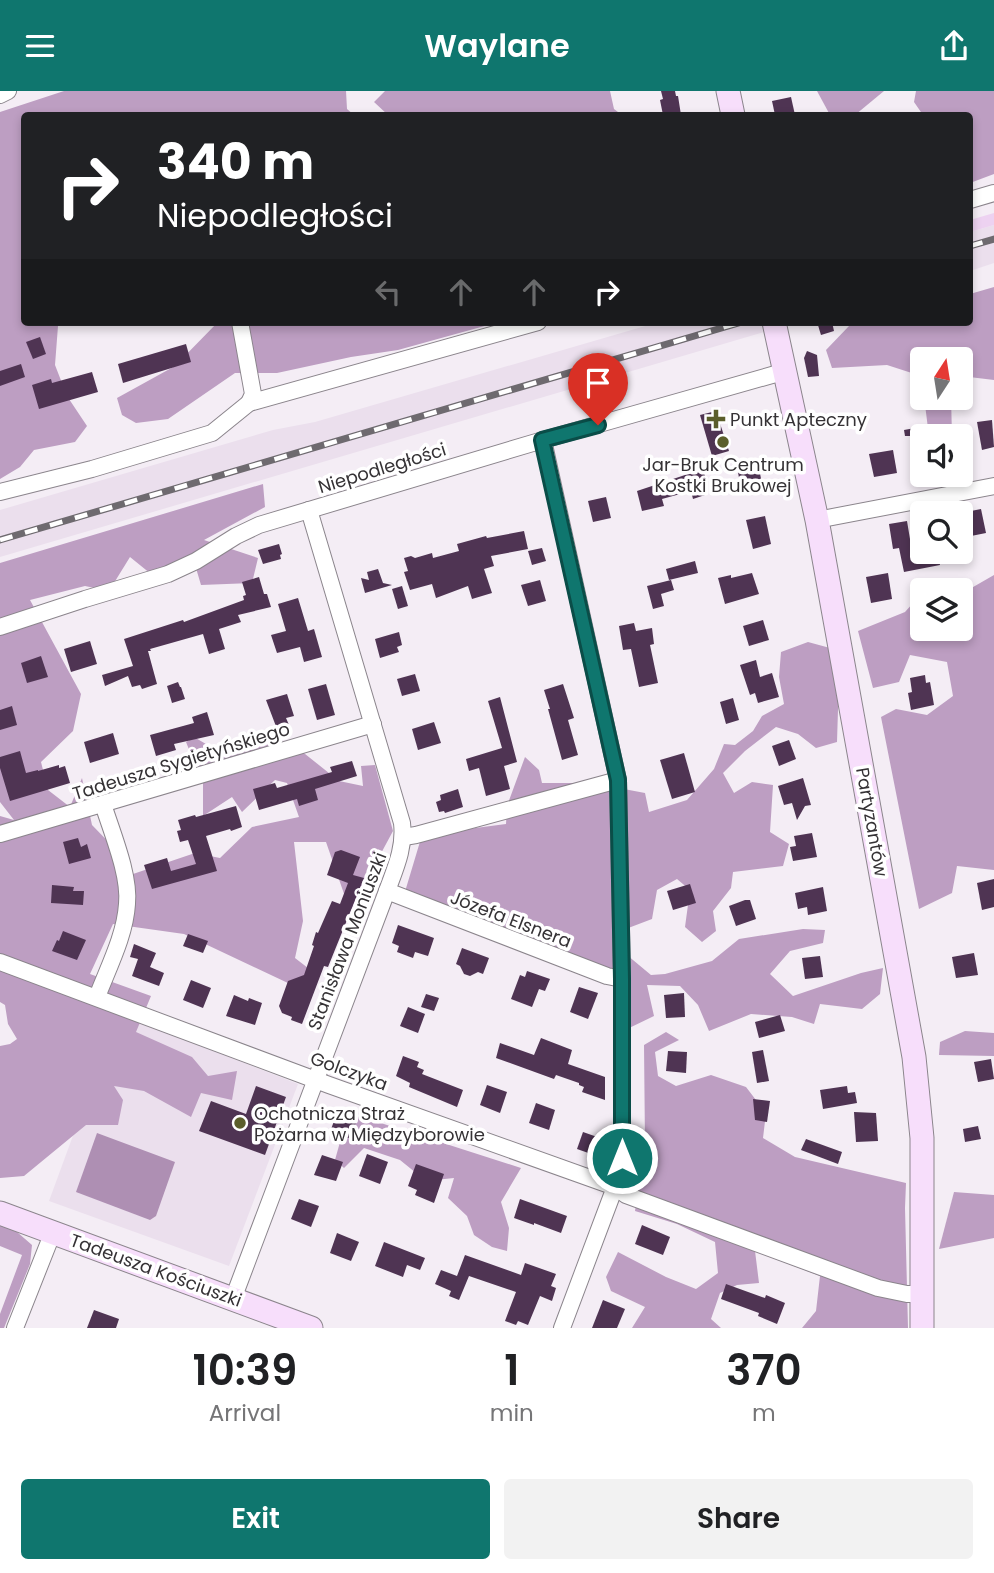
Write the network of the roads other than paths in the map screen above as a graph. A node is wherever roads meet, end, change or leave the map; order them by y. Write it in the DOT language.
graph roads {
  1 [pos="8,91"];
  2 [pos="728,91"];
  3 [pos="0,95"];
  4 [pos="732,112"];
  5 [pos="994,193"];
  6 [pos="973,199"];
  7 [pos="241,326"];
  8 [pos="524,326"];
  9 [pos="775,326"];
  10 [pos="786,371"];
  11 [pos="249,403"];
  12 [pos="542,440"];
  13 [pos="994,486"];
  14 [pos="0,492"];
  15 [pos="309,510"];
  16 [pos="817,520"];
  17 [pos="0,627"];
  18 [pos="373,724"];
  19 [pos="618,780"];
  20 [pos="103,804"];
  21 [pos="0,834"];
  22 [pos="404,837"];
  23 [pos="387,891"];
  24 [pos="0,962"];
  25 [pos="622,979"];
  26 [pos="97,997"];
  27 [pos="315,1080"];
  28 [pos="615,1187"];
  29 [pos="0,1213"];
  30 [pos="53,1232"];
  31 [pos="923,1294"];
  32 [pos="233,1299"];
  33 [pos="15,1328"];
  34 [pos="311,1328"];
  35 [pos="562,1328"];
  36 [pos="922,1328"];
  1 -- 3 [label="street"];
  2 -- 4 [label="street"];
  5 -- 6 [label="street"];
  7 -- 11 [label="street"];
  8 -- 11 [label="street"];
  9 -- 10 [label="street, Partyzantów"];
  10 -- 12 [label="street, Niepodległości"];
  10 -- 16 [label="street, Partyzantów"];
  11 -- 14 [label="street"];
  12 -- 15 [label="street, Niepodległości"];
  12 -- 19 [label="street"];
  13 -- 16 [label="street"];
  15 -- 17 [label="street, Niepodległości"];
  15 -- 18 [label="street, Stanisława Moniuszki"];
  16 -- 31 [label="street, Partyzantów"];
  18 -- 20 [label="street, Tadeusza Sygietyńskiego"];
  18 -- 22 [label="street, Stanisława Moniuszki"];
  19 -- 22 [label="street"];
  19 -- 25 [label="street"];
  20 -- 21 [label="street, Tadeusza Sygietyńskiego"];
  20 -- 26 [label="street"];
  22 -- 23 [label="street, Stanisława Moniuszki"];
  23 -- 25 [label="street, Józefa Elsnera"];
  23 -- 27 [label="street, Stanisława Moniuszki"];
  24 -- 26 [label="street, Golczyka"];
  25 -- 28 [label="street"];
  26 -- 27 [label="street, Golczyka"];
  27 -- 28 [label="street, Golczyka"];
  27 -- 32 [label="street, Stanisława Moniuszki"];
  28 -- 31 [label="street, Golczyka"];
  28 -- 35 [label="street"];
  29 -- 30 [label="street, Tadeusza Kościuszki"];
  30 -- 32 [label="street, Tadeusza Kościuszki"];
  30 -- 33 [label="street"];
  31 -- 36 [label="street, Partyzantów"];
  32 -- 34 [label="street, Tadeusza Kościuszki"];
}
